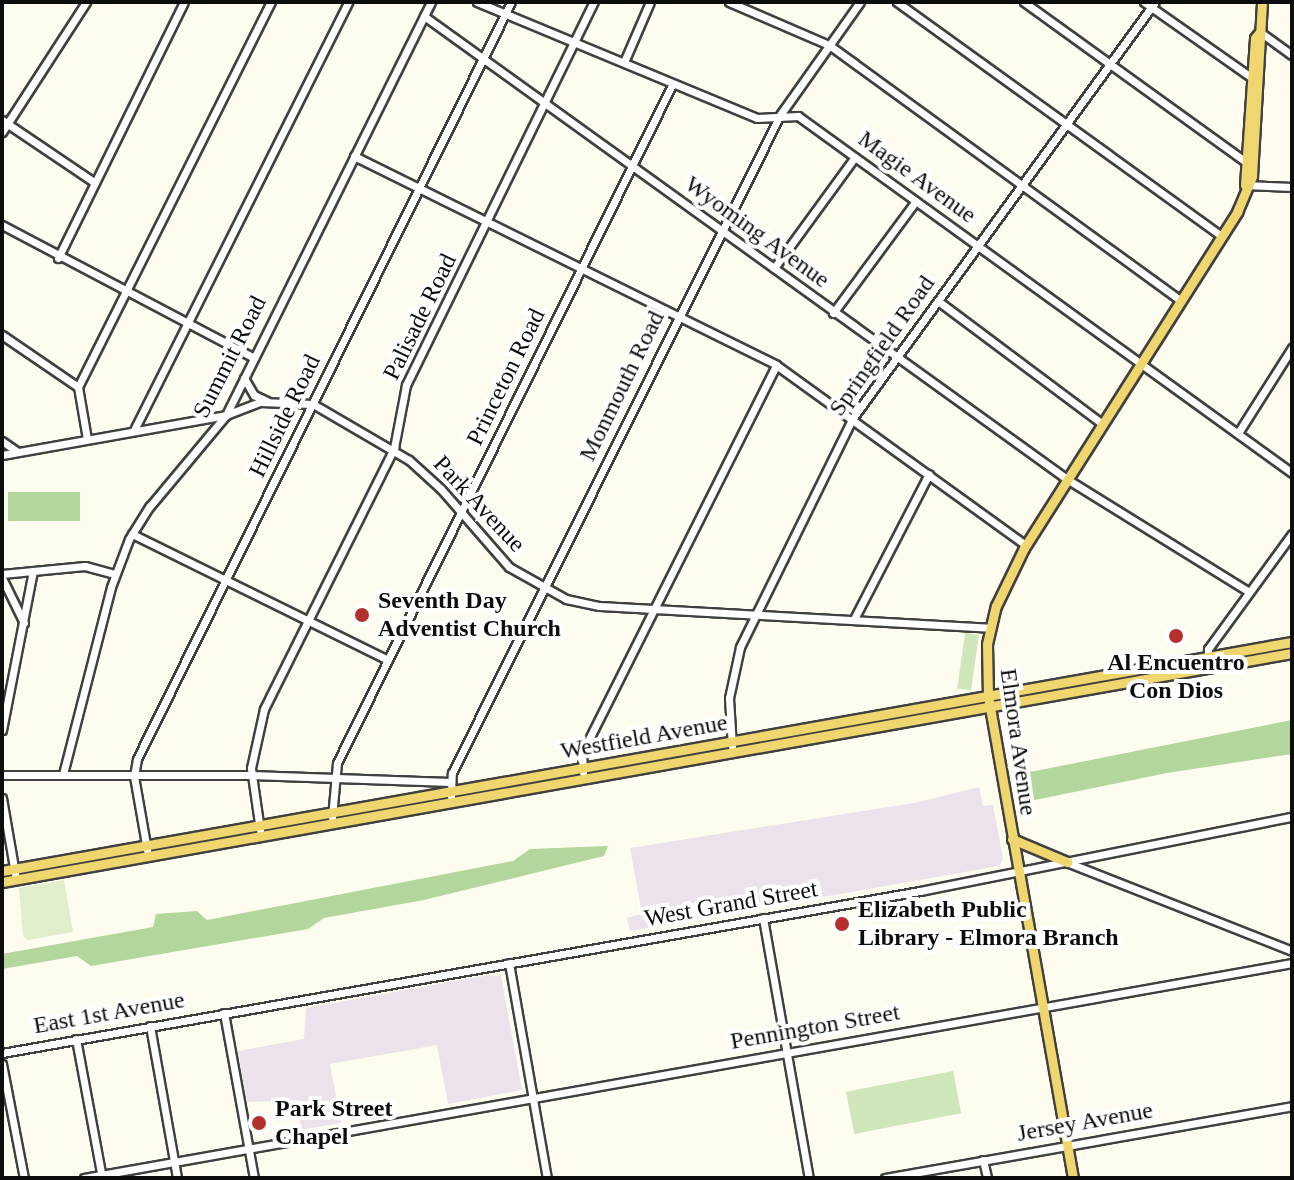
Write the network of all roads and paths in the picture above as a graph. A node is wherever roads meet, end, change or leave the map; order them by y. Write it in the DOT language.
graph roads {
  1 [pos="86,2"];
  2 [pos="184,2"];
  3 [pos="271,2"];
  4 [pos="348,2"];
  5 [pos="431,2"];
  6 [pos="477,2"];
  7 [pos="511,2"];
  8 [pos="594,2"];
  9 [pos="650,2"];
  10 [pos="729,2"];
  11 [pos="860,2"];
  12 [pos="897,2"];
  13 [pos="1024,2"];
  14 [pos="1262,2"];
  15 [pos="1150,4"];
  16 [pos="506,13"];
  17 [pos="424,16"];
  18 [pos="1260,32"];
  19 [pos="577,42"];
  20 [pos="829,45"];
  21 [pos="1292,55"];
  22 [pos="485,59"];
  23 [pos="624,62"];
  24 [pos="1110,65"];
  25 [pos="1252,78"];
  26 [pos="673,83"];
  27 [pos="546,104"];
  28 [pos="780,115"];
  29 [pos="5,122"];
  30 [pos="1067,124"];
  31 [pos="2,132"];
  32 [pos="354,156"];
  33 [pos="855,157"];
  34 [pos="1243,160"];
  35 [pos="633,166"];
  36 [pos="94,182"];
  37 [pos="1245,185"];
  38 [pos="1022,186"];
  39 [pos="1292,187"];
  40 [pos="422,190"];
  41 [pos="916,201"];
  42 [pos="489,223"];
  43 [pos="2,225"];
  44 [pos="721,230"];
  45 [pos="1222,236"];
  46 [pos="978,246"];
  47 [pos="58,258"];
  48 [pos="583,268"];
  49 [pos="774,268"];
  50 [pos="126,293"];
  51 [pos="1180,300"];
  52 [pos="938,301"];
  53 [pos="833,313"];
  54 [pos="679,316"];
  55 [pos="187,324"];
  56 [pos="2,335"];
  57 [pos="1292,348"];
  58 [pos="254,358"];
  59 [pos="896,358"];
  60 [pos="1138,363"];
  61 [pos="776,365"];
  62 [pos="244,378"];
  63 [pos="78,387"];
  64 [pos="269,401"];
  65 [pos="313,404"];
  66 [pos="226,415"];
  67 [pos="852,419"];
  68 [pos="1101,423"];
  69 [pos="134,430"];
  70 [pos="1238,433"];
  71 [pos="87,439"];
  72 [pos="2,441"];
  73 [pos="394,448"];
  74 [pos="18,452"];
  75 [pos="2,455"];
  76 [pos="1292,473"];
  77 [pos="929,474"];
  78 [pos="1067,479"];
  79 [pos="462,512"];
  80 [pos="132,534"];
  81 [pos="1292,534"];
  82 [pos="1026,545"];
  83 [pos="33,571"];
  84 [pos="115,574"];
  85 [pos="2,576"];
  86 [pos="226,579"];
  87 [pos="543,589"];
  88 [pos="1249,592"];
  89 [pos="654,609"];
  90 [pos="756,615"];
  91 [pos="854,619"];
  92 [pos="308,620"];
  93 [pos="24,624"];
  94 [pos="990,628"];
  95 [pos="1292,642"];
  96 [pos="1292,653"];
  97 [pos="388,660"];
  98 [pos="1207,662"];
  99 [pos="1114,679"];
  100 [pos="988,696"];
  101 [pos="990,707"];
  102 [pos="861,724"];
  103 [pos="2,730"];
  104 [pos="732,747"];
  105 [pos="134,773"];
  106 [pos="583,773"];
  107 [pos="63,774"];
  108 [pos="2,775"];
  109 [pos="251,775"];
  110 [pos="333,777"];
  111 [pos="451,792"];
  112 [pos="2,798"];
  113 [pos="1292,817"];
  114 [pos="332,818"];
  115 [pos="261,831"];
  116 [pos="1012,839"];
  117 [pos="148,851"];
  118 [pos="1067,862"];
  119 [pos="2,871"];
  120 [pos="1018,872"];
  121 [pos="15,874"];
  122 [pos="2,882"];
  123 [pos="763,918"];
  124 [pos="1292,951"];
  125 [pos="509,963"];
  126 [pos="1292,963"];
  127 [pos="1042,1007"];
  128 [pos="224,1013"];
  129 [pos="150,1026"];
  130 [pos="76,1039"];
  131 [pos="2,1053"];
  132 [pos="787,1053"];
  133 [pos="2,1064"];
  134 [pos="533,1098"];
  135 [pos="1292,1106"];
  136 [pos="1067,1146"];
  137 [pos="249,1149"];
  138 [pos="983,1160"];
  139 [pos="175,1163"];
  140 [pos="102,1176"];
  141 [pos="911,1176"];
  142 [pos="24,1178"];
  143 [pos="84,1178"];
  144 [pos="177,1178"];
  145 [pos="254,1178"];
  146 [pos="547,1178"];
  147 [pos="809,1178"];
  148 [pos="885,1178"];
  149 [pos="987,1178"];
  150 [pos="1073,1178"];
  1 -- 29 [label="street"];
  2 -- 36 [label="street"];
  3 -- 50 [label="street"];
  4 -- 55 [label="street"];
  5 -- 17 [label="street, Summit Road"];
  6 -- 16 [label="street, Magie Avenue"];
  7 -- 16 [label="street, Hillside Road"];
  8 -- 19 [label="street, Palisade Road"];
  9 -- 23 [label="street"];
  10 -- 20 [label="street"];
  11 -- 20 [label="street, Monmouth Road"];
  12 -- 30 [label="street"];
  13 -- 24 [label="street"];
  14 -- 18 [label="main road"];
  15 -- 24 [label="street, Springfield Road"];
  15 -- 25 [label="street"];
  16 -- 19 [label="street, Magie Avenue"];
  16 -- 22 [label="street, Hillside Road"];
  17 -- 22 [label="street, Wyoming Avenue"];
  17 -- 32 [label="street, Summit Road"];
  18 -- 21 [label="street"];
  18 -- 25 [label="main road"];
  18 -- 37 [label="main road, Elmora Avenue"];
  19 -- 23 [label="street, Magie Avenue"];
  19 -- 27 [label="street, Palisade Road"];
  20 -- 28 [label="street, Monmouth Road"];
  20 -- 38 [label="street"];
  22 -- 27 [label="street, Wyoming Avenue"];
  22 -- 40 [label="street, Hillside Road"];
  23 -- 26 [label="street, Magie Avenue"];
  24 -- 30 [label="street, Springfield Road"];
  24 -- 34 [label="street"];
  25 -- 34 [label="main road"];
  26 -- 28 [label="street, Magie Avenue"];
  26 -- 35 [label="street, Princeton Road"];
  27 -- 35 [label="street, Wyoming Avenue"];
  27 -- 42 [label="street, Palisade Road"];
  28 -- 33 [label="street, Magie Avenue"];
  28 -- 44 [label="street, Monmouth Road"];
  29 -- 31 [label="street"];
  29 -- 36 [label="street"];
  30 -- 38 [label="street, Springfield Road"];
  30 -- 45 [label="street"];
  32 -- 40 [label="street"];
  32 -- 58 [label="street, Summit Road"];
  33 -- 41 [label="street, Magie Avenue"];
  33 -- 49 [label="street"];
  34 -- 37 [label="main road"];
  35 -- 44 [label="street, Wyoming Avenue"];
  35 -- 48 [label="street, Princeton Road"];
  36 -- 47 [label="street"];
  37 -- 39 [label="street"];
  37 -- 45 [label="main road, Elmora Avenue"];
  38 -- 46 [label="street, Springfield Road"];
  38 -- 51 [label="street"];
  40 -- 42 [label="street"];
  40 -- 65 [label="street, Hillside Road"];
  41 -- 46 [label="street, Magie Avenue"];
  41 -- 53 [label="street"];
  42 -- 48 [label="street"];
  42 -- 73 [label="street, Palisade Road"];
  43 -- 47 [label="street"];
  44 -- 49 [label="street, Wyoming Avenue"];
  44 -- 54 [label="street, Monmouth Road"];
  45 -- 51 [label="main road, Elmora Avenue"];
  46 -- 52 [label="street, Springfield Road"];
  46 -- 60 [label="street, Magie Avenue"];
  47 -- 50 [label="street"];
  48 -- 54 [label="street"];
  48 -- 79 [label="street, Princeton Road"];
  49 -- 53 [label="street, Wyoming Avenue"];
  50 -- 55 [label="street"];
  50 -- 63 [label="street"];
  51 -- 60 [label="main road, Elmora Avenue"];
  52 -- 59 [label="street, Springfield Road"];
  52 -- 68 [label="street"];
  53 -- 59 [label="street, Wyoming Avenue"];
  54 -- 61 [label="street"];
  54 -- 87 [label="street, Monmouth Road"];
  55 -- 58 [label="street"];
  55 -- 69 [label="street"];
  56 -- 63 [label="street"];
  57 -- 70 [label="street"];
  58 -- 62 [label="street, Summit Road"];
  59 -- 67 [label="street, Springfield Road"];
  59 -- 78 [label="street, Wyoming Avenue"];
  60 -- 68 [label="main road, Elmora Avenue"];
  60 -- 70 [label="street, Magie Avenue"];
  61 -- 67 [label="street"];
  61 -- 89 [label="street"];
  62 -- 64 [label="street"];
  62 -- 66 [label="street, Summit Road"];
  63 -- 71 [label="street"];
  64 -- 65 [label="street, Park Avenue"];
  64 -- 66 [label="street, Park Avenue"];
  65 -- 73 [label="street, Park Avenue"];
  65 -- 86 [label="street, Hillside Road"];
  66 -- 69 [label="street, Park Avenue"];
  66 -- 80 [label="street, Summit Road"];
  67 -- 77 [label="street"];
  67 -- 90 [label="street, Springfield Road"];
  68 -- 78 [label="main road, Elmora Avenue"];
  69 -- 71 [label="street, Park Avenue"];
  70 -- 76 [label="street, Magie Avenue"];
  71 -- 74 [label="street, Park Avenue"];
  72 -- 74 [label="street"];
  73 -- 79 [label="street, Park Avenue"];
  73 -- 92 [label="street, Palisade Road"];
  74 -- 75 [label="street, Park Avenue"];
  77 -- 82 [label="street"];
  77 -- 91 [label="street"];
  78 -- 82 [label="main road, Elmora Avenue"];
  78 -- 88 [label="street, Wyoming Avenue"];
  79 -- 87 [label="street, Park Avenue"];
  79 -- 97 [label="street, Princeton Road"];
  80 -- 84 [label="street, Summit Road"];
  80 -- 86 [label="street"];
  81 -- 88 [label="street"];
  82 -- 94 [label="main road, Elmora Avenue"];
  83 -- 84 [label="street"];
  83 -- 85 [label="street"];
  83 -- 93 [label="street"];
  84 -- 107 [label="street, Summit Road"];
  85 -- 93 [label="street"];
  86 -- 92 [label="street"];
  86 -- 105 [label="street, Hillside Road"];
  87 -- 89 [label="street, Park Avenue"];
  87 -- 111 [label="street, Monmouth Road"];
  88 -- 98 [label="street"];
  89 -- 90 [label="street, Park Avenue"];
  89 -- 106 [label="street"];
  90 -- 91 [label="street, Park Avenue"];
  90 -- 104 [label="street, Springfield Road"];
  91 -- 94 [label="street, Park Avenue"];
  92 -- 97 [label="street"];
  92 -- 109 [label="street, Palisade Road"];
  93 -- 103 [label="street"];
  94 -- 100 [label="main road, Elmora Avenue"];
  95 -- 98 [label="main road, Westfield Avenue"];
  96 -- 98 [label="main road, Westfield Avenue"];
  97 -- 110 [label="street, Princeton Road"];
  98 -- 99 [label="main road, Westfield Avenue"];
  99 -- 100 [label="main road, Westfield Avenue"];
  99 -- 101 [label="main road, Westfield Avenue"];
  100 -- 101 [label="main road, Elmora Avenue"];
  100 -- 102 [label="main road, Westfield Avenue"];
  101 -- 102 [label="main road, Westfield Avenue"];
  101 -- 116 [label="main road, Elmora Avenue"];
  102 -- 104 [label="main road, Westfield Avenue"];
  104 -- 106 [label="main road, Westfield Avenue"];
  105 -- 107 [label="street"];
  105 -- 109 [label="street"];
  105 -- 117 [label="street"];
  106 -- 111 [label="main road, Westfield Avenue"];
  107 -- 108 [label="street"];
  109 -- 110 [label="street"];
  109 -- 115 [label="street, Palisade Road"];
  110 -- 111 [label="street"];
  110 -- 114 [label="street, Princeton Road"];
  111 -- 114 [label="main road, Westfield Avenue"];
  112 -- 121 [label="street"];
  113 -- 118 [label="street, West Grand Street"];
  114 -- 115 [label="main road, Westfield Avenue"];
  115 -- 117 [label="main road, Westfield Avenue"];
  116 -- 118 [label="main road"];
  116 -- 120 [label="main road, Elmora Avenue"];
  117 -- 121 [label="main road, Westfield Avenue"];
  118 -- 120 [label="street, West Grand Street"];
  118 -- 124 [label="street"];
  119 -- 121 [label="main road, Westfield Avenue"];
  120 -- 123 [label="street, West Grand Street"];
  120 -- 127 [label="main road, Elmora Avenue"];
  121 -- 122 [label="main road, Westfield Avenue"];
  123 -- 125 [label="street, West Grand Street"];
  123 -- 132 [label="street"];
  125 -- 128 [label="street, West Grand Street"];
  125 -- 134 [label="street"];
  126 -- 127 [label="street, Pennington Street"];
  127 -- 132 [label="street, Pennington Street"];
  127 -- 136 [label="main road, Elmora Avenue"];
  128 -- 129 [label="street, East 1st Avenue"];
  128 -- 137 [label="street"];
  129 -- 130 [label="street, East 1st Avenue"];
  129 -- 139 [label="street"];
  130 -- 131 [label="street, East 1st Avenue"];
  130 -- 140 [label="street"];
  132 -- 134 [label="street, Pennington Street"];
  132 -- 147 [label="street"];
  133 -- 142 [label="street"];
  134 -- 137 [label="street, Pennington Street"];
  134 -- 146 [label="street"];
  135 -- 136 [label="street, Jersey Avenue"];
  136 -- 138 [label="street, Jersey Avenue"];
  136 -- 150 [label="main road, Elmora Avenue"];
  137 -- 139 [label="street, Pennington Street"];
  137 -- 145 [label="street"];
  138 -- 141 [label="street, Jersey Avenue"];
  138 -- 149 [label="street"];
  139 -- 140 [label="street, Pennington Street"];
  139 -- 144 [label="street"];
  140 -- 143 [label="street, Pennington Street"];
  141 -- 148 [label="street, Jersey Avenue"];
}
